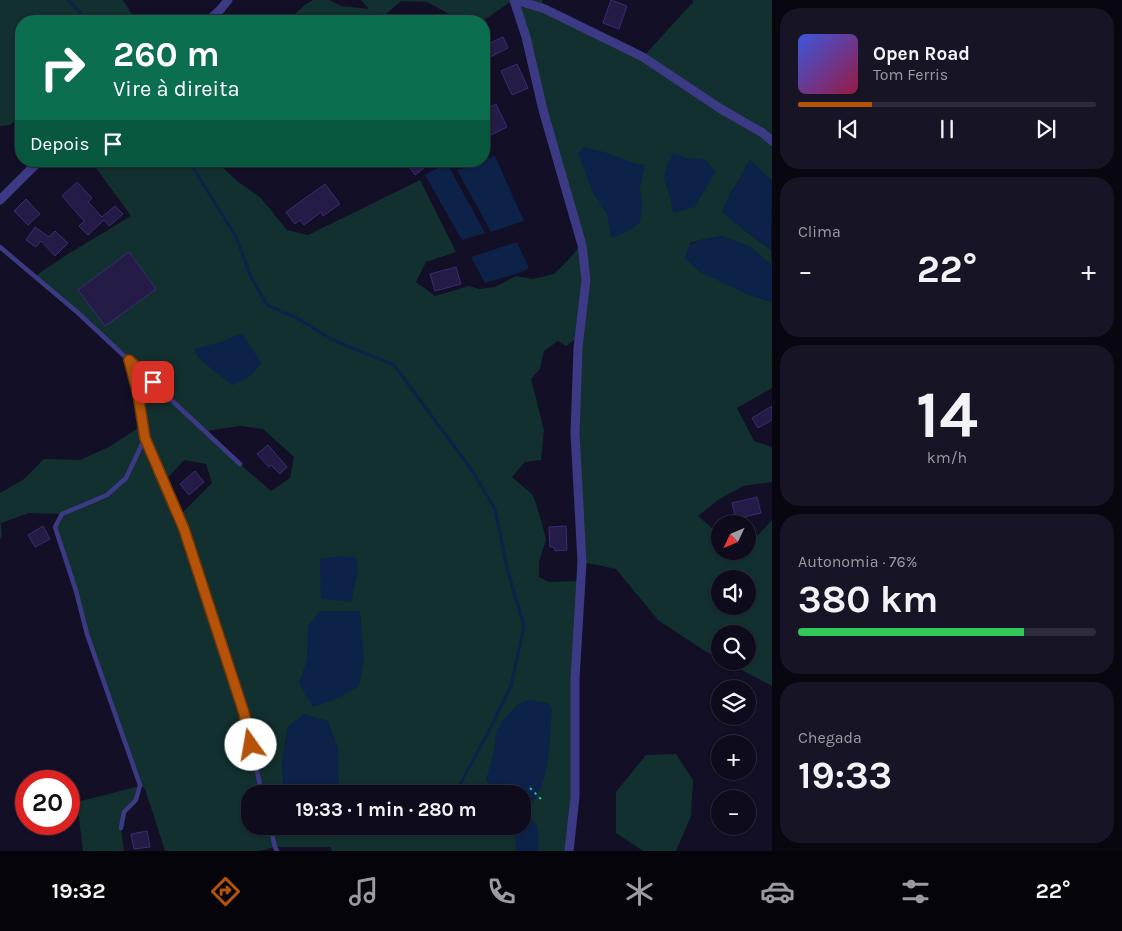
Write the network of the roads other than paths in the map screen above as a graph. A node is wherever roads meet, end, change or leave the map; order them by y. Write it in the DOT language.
graph roads {
  1 [pos="228,0"];
  2 [pos="515,0"];
  3 [pos="215,15"];
  4 [pos="772,141"];
  5 [pos="33,167"];
  6 [pos="0,200"];
  7 [pos="0,247"];
  8 [pos="129,360"];
  9 [pos="145,438"];
  10 [pos="240,464"];
  11 [pos="260,785"];
  12 [pos="121,828"];
  13 [pos="272,835"];
  14 [pos="278,851"];
  15 [pos="569,851"];
  1 -- 3 [label="street"];
  2 -- 4 [label="street"];
  2 -- 15 [label="street"];
  5 -- 6 [label="street"];
  7 -- 8 [label="lane"];
  8 -- 9 [label="lane"];
  8 -- 10 [label="lane"];
  9 -- 11 [label="lane"];
  9 -- 12 [label="lane"];
  13 -- 14 [label="lane"];
}
